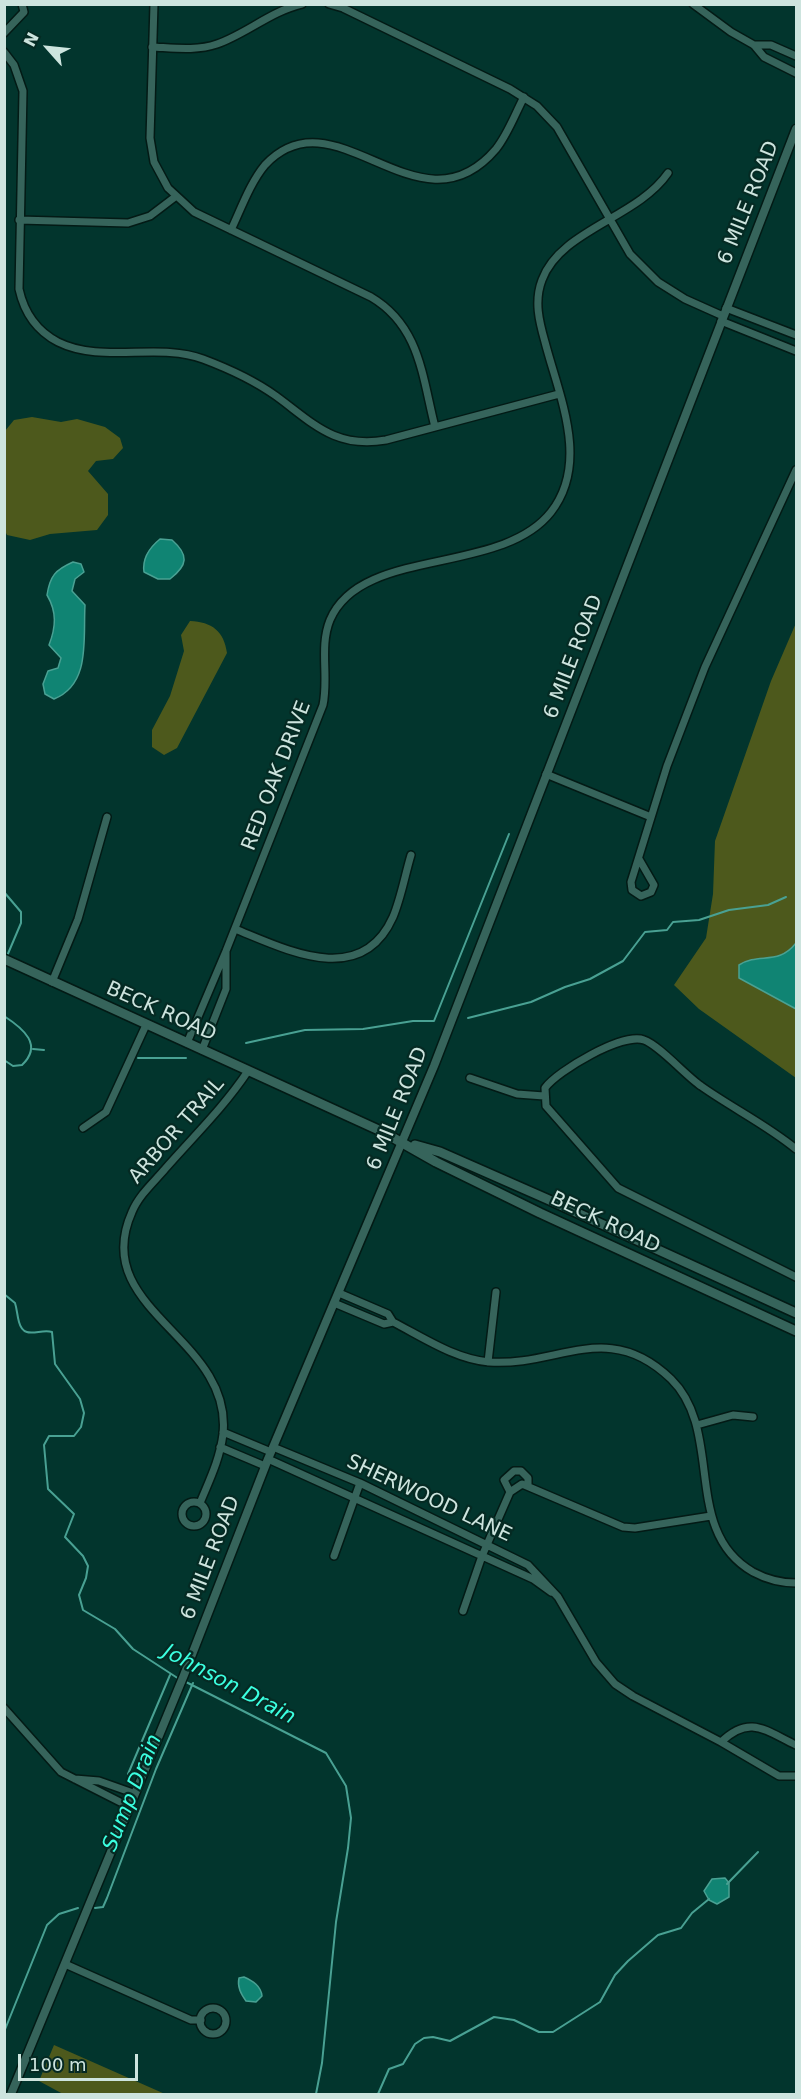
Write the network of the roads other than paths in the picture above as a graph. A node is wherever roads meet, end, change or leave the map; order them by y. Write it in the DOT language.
graph roads {
  1 [pos="22,4"];
  2 [pos="154,4"];
  3 [pos="302,4"];
  4 [pos="329,4"];
  5 [pos="693,4"];
  6 [pos="289,6"];
  7 [pos="4,33"];
  8 [pos="754,45"];
  9 [pos="153,47"];
  10 [pos="4,52"];
  11 [pos="796,56"];
  12 [pos="796,73"];
  13 [pos="524,97"];
  14 [pos="796,129"];
  15 [pos="668,173"];
  16 [pos="175,197"];
  17 [pos="19,220"];
  18 [pos="611,220"];
  19 [pos="231,230"];
  20 [pos="723,315"];
  21 [pos="796,335"];
  22 [pos="796,351"];
  23 [pos="559,394"];
  24 [pos="435,427"];
  25 [pos="796,470"];
  26 [pos="546,774"];
  27 [pos="107,817"];
  28 [pos="651,817"];
  29 [pos="411,855"];
  30 [pos="639,859"];
  31 [pos="235,929"];
  32 [pos="226,951"];
  33 [pos="9,961"];
  34 [pos="52,982"];
  35 [pos="146,1025"];
  36 [pos="187,1043"];
  37 [pos="202,1050"];
  38 [pos="248,1071"];
  39 [pos="470,1078"];
  40 [pos="544,1096"];
  41 [pos="84,1128"];
  42 [pos="402,1142"];
  43 [pos="796,1149"];
  44 [pos="796,1277"];
  45 [pos="496,1292"];
  46 [pos="339,1293"];
  47 [pos="334,1303"];
  48 [pos="796,1313"];
  49 [pos="393,1323"];
  50 [pos="796,1331"];
  51 [pos="488,1362"];
  52 [pos="753,1417"];
  53 [pos="697,1425"];
  54 [pos="223,1432"];
  55 [pos="220,1447"];
  56 [pos="269,1456"];
  57 [pos="360,1483"];
  58 [pos="528,1484"];
  59 [pos="510,1492"];
  60 [pos="354,1497"];
  61 [pos="200,1503"];
  62 [pos="711,1516"];
  63 [pos="488,1544"];
  64 [pos="334,1557"];
  65 [pos="482,1557"];
  66 [pos="796,1583"];
  67 [pos="558,1597"];
  68 [pos="463,1611"];
  69 [pos="4,1708"];
  70 [pos="721,1742"];
  71 [pos="796,1745"];
  72 [pos="796,1776"];
  73 [pos="72,1779"];
  74 [pos="133,1793"];
  75 [pos="128,1806"];
  76 [pos="65,1964"];
  77 [pos="201,2020"];
  78 [pos="11,2094"];
  1 -- 7 [label="street"];
  2 -- 9 [label="street"];
  3 -- 6 [label="street"];
  4 -- 13 [label="street"];
  5 -- 8 [label="street"];
  6 -- 9 [label="street"];
  8 -- 11 [label="street"];
  8 -- 12 [label="street"];
  9 -- 16 [label="street"];
  10 -- 17 [label="street"];
  13 -- 18 [label="street"];
  13 -- 19 [label="street"];
  14 -- 20 [label="street, 6 MILE ROAD"];
  15 -- 18 [label="street, RED OAK DRIVE"];
  16 -- 17 [label="street"];
  16 -- 19 [label="street"];
  17 -- 24 [label="street"];
  18 -- 20 [label="street"];
  18 -- 23 [label="street, RED OAK DRIVE"];
  19 -- 24 [label="street"];
  20 -- 21 [label="street"];
  20 -- 22 [label="street"];
  20 -- 26 [label="street, 6 MILE ROAD"];
  23 -- 24 [label="street"];
  23 -- 31 [label="street, RED OAK DRIVE"];
  25 -- 28 [label="street"];
  26 -- 28 [label="street"];
  26 -- 42 [label="street, 6 MILE ROAD"];
  27 -- 34 [label="street"];
  28 -- 30 [label="street"];
  29 -- 31 [label="street"];
  30 -- 30 [label="street"];
  31 -- 32 [label="street, RED OAK DRIVE"];
  32 -- 36 [label="street, RED OAK DRIVE"];
  32 -- 37 [label="street, RED OAK DRIVE"];
  33 -- 34 [label="main road, BECK ROAD"];
  34 -- 35 [label="main road, BECK ROAD"];
  35 -- 36 [label="main road, BECK ROAD"];
  35 -- 41 [label="street"];
  36 -- 37 [label="main road, BECK ROAD"];
  37 -- 38 [label="main road, BECK ROAD"];
  38 -- 42 [label="main road, BECK ROAD"];
  38 -- 54 [label="street, ARBOR TRAIL"];
  39 -- 40 [label="street"];
  40 -- 43 [label="street"];
  40 -- 44 [label="street"];
  42 -- 46 [label="street, 6 MILE ROAD"];
  42 -- 48 [label="main road, BECK ROAD"];
  42 -- 50 [label="main road, BECK ROAD"];
  45 -- 51 [label="street"];
  46 -- 47 [label="street, 6 MILE ROAD"];
  46 -- 49 [label="street"];
  47 -- 49 [label="street"];
  47 -- 56 [label="street, 6 MILE ROAD"];
  49 -- 51 [label="street"];
  51 -- 53 [label="street"];
  52 -- 53 [label="street"];
  53 -- 62 [label="street"];
  54 -- 55 [label="street, ARBOR TRAIL"];
  54 -- 56 [label="street"];
  55 -- 56 [label="street"];
  55 -- 61 [label="street, ARBOR TRAIL"];
  56 -- 57 [label="street, SHERWOOD LANE"];
  56 -- 60 [label="street, SHERWOOD LANE"];
  56 -- 74 [label="street, 6 MILE ROAD"];
  57 -- 60 [label="street"];
  57 -- 63 [label="street, SHERWOOD LANE"];
  58 -- 59 [label="street"];
  58 -- 59 [label="street"];
  58 -- 62 [label="street"];
  59 -- 63 [label="street"];
  60 -- 64 [label="street"];
  60 -- 65 [label="street, SHERWOOD LANE"];
  62 -- 66 [label="street"];
  63 -- 65 [label="street"];
  63 -- 67 [label="street, SHERWOOD LANE"];
  65 -- 67 [label="street, SHERWOOD LANE"];
  65 -- 68 [label="street"];
  67 -- 70 [label="street, SHERWOOD LANE"];
  69 -- 73 [label="street"];
  70 -- 71 [label="street"];
  70 -- 72 [label="street, SHERWOOD LANE"];
  73 -- 74 [label="street"];
  73 -- 75 [label="street"];
  74 -- 75 [label="street, 6 MILE ROAD"];
  75 -- 76 [label="street, 6 MILE ROAD"];
  76 -- 77 [label="street"];
  76 -- 78 [label="street, 6 MILE ROAD"];
}
